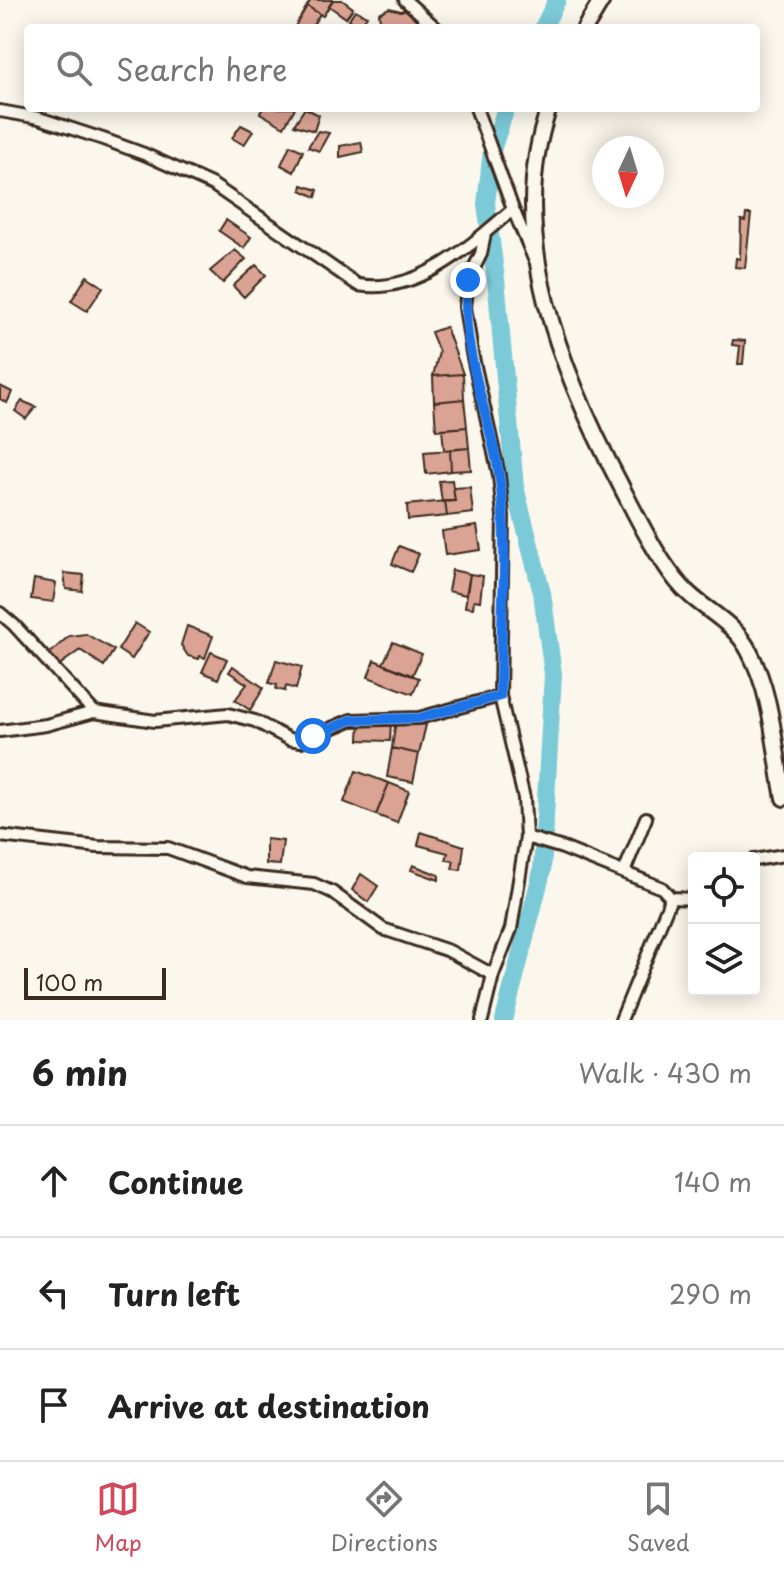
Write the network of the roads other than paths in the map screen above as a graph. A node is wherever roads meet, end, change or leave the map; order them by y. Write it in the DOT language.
graph roads {
  1 [pos="405,0"];
  2 [pos="602,0"];
  3 [pos="432,24"];
  4 [pos="587,24"];
  5 [pos="0,111"];
  6 [pos="477,112"];
  7 [pos="548,112"];
  8 [pos="513,209"];
  9 [pos="485,233"];
  10 [pos="538,268"];
  11 [pos="0,613"];
  12 [pos="500,696"];
  13 [pos="94,712"];
  14 [pos="0,731"];
  15 [pos="784,798"];
  16 [pos="646,818"];
  17 [pos="0,836"];
  18 [pos="526,837"];
  19 [pos="784,855"];
  20 [pos="760,859"];
  21 [pos="624,872"];
  22 [pos="671,898"];
  23 [pos="688,899"];
  24 [pos="493,975"];
  25 [pos="482,1020"];
  26 [pos="621,1020"];
  1 -- 3 [label="street"];
  2 -- 4 [label="street"];
  5 -- 9 [label="street"];
  6 -- 8 [label="street"];
  7 -- 10 [label="street"];
  8 -- 9 [label="street"];
  8 -- 10 [label="street"];
  9 -- 12 [label="street"];
  10 -- 15 [label="street"];
  11 -- 13 [label="street"];
  12 -- 13 [label="street"];
  12 -- 18 [label="street"];
  13 -- 14 [label="street"];
  16 -- 21 [label="street"];
  17 -- 24 [label="street"];
  18 -- 21 [label="street"];
  18 -- 24 [label="street"];
  19 -- 20 [label="street"];
  21 -- 22 [label="street"];
  22 -- 23 [label="street"];
  22 -- 26 [label="street"];
  24 -- 25 [label="street"];
}
